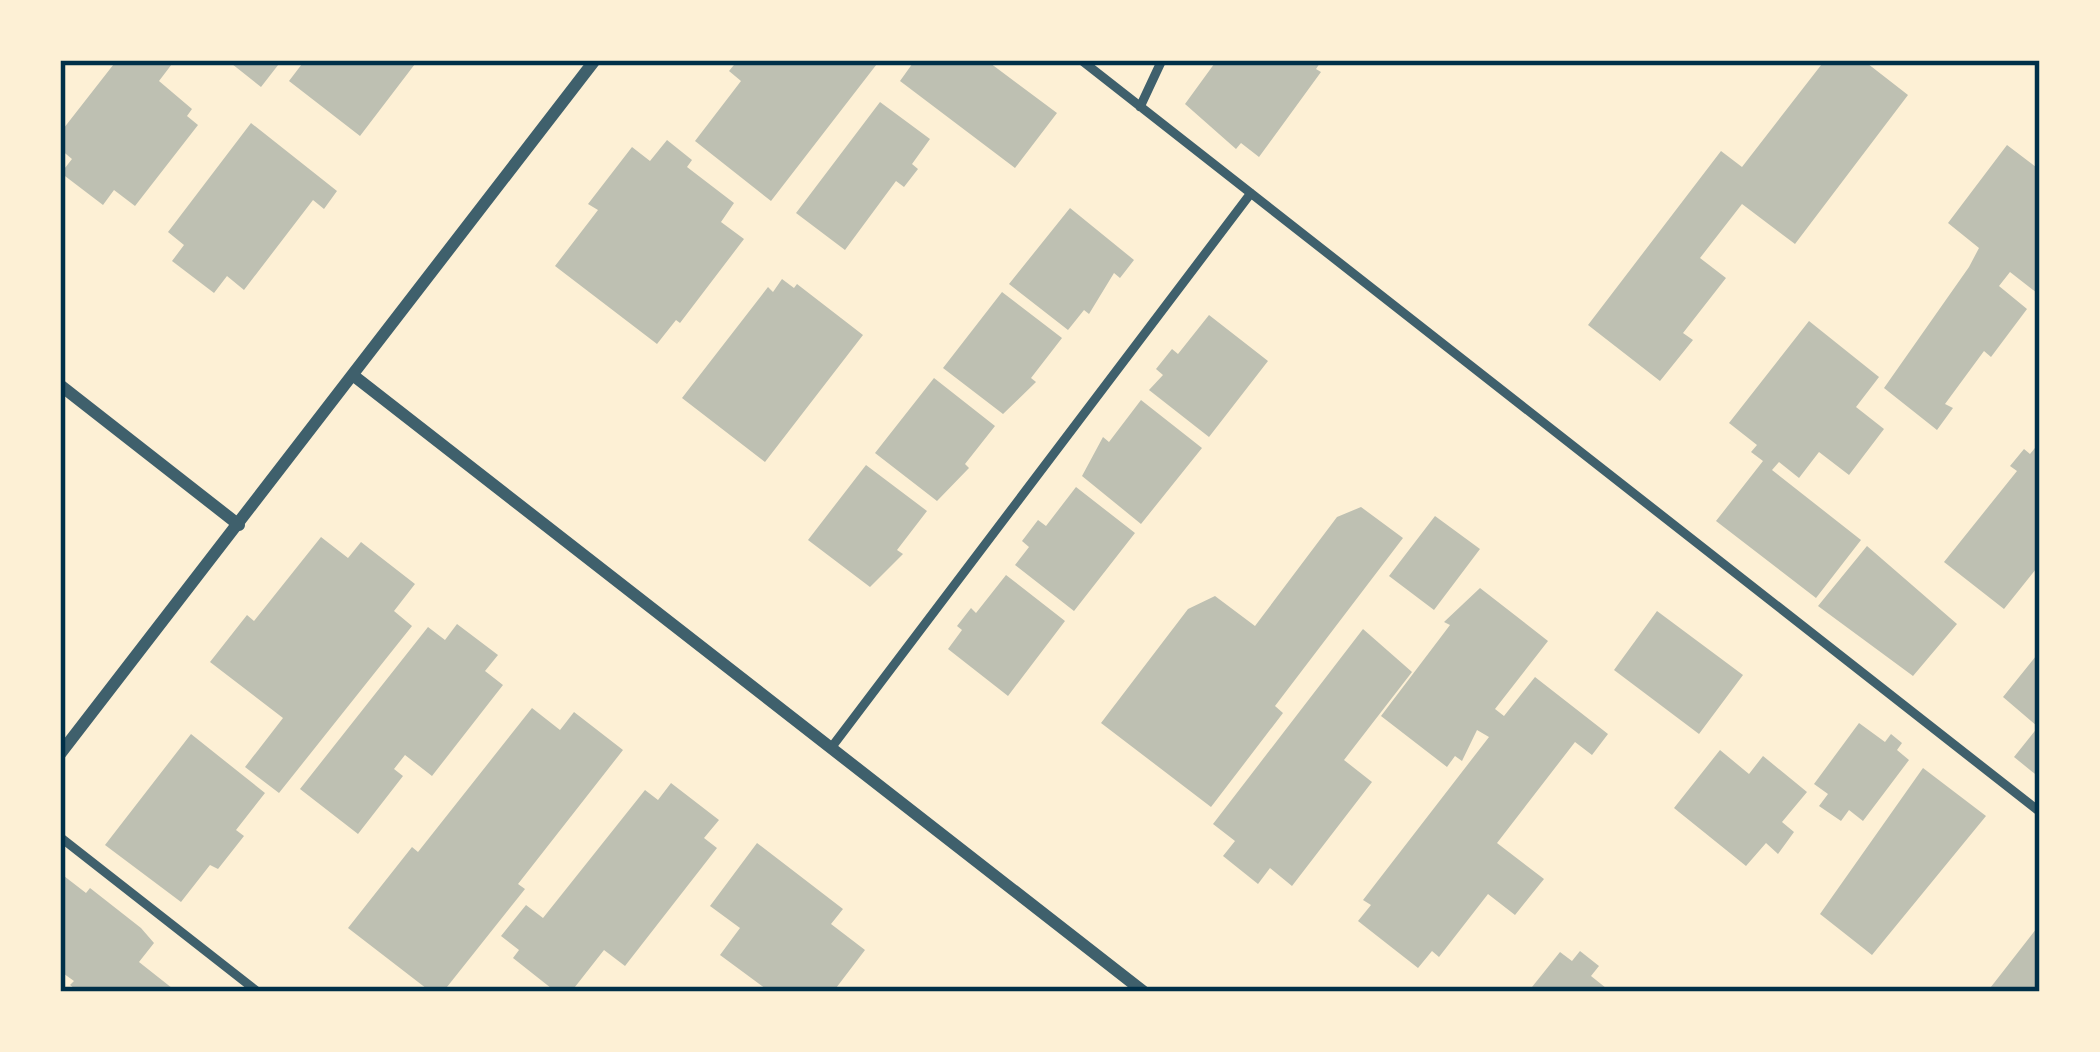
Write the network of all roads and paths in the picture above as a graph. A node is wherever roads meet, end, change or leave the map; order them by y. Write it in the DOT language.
graph roads {
  1 [pos="595,60"];
  2 [pos="1081,60"];
  3 [pos="1162,60"];
  4 [pos="1140,107"];
  5 [pos="1251,194"];
  6 [pos="354,376"];
  7 [pos="60,385"];
  8 [pos="239,525"];
  9 [pos="831,748"];
  10 [pos="60,754"];
  11 [pos="2040,812"];
  12 [pos="60,837"];
  13 [pos="258,992"];
  14 [pos="1144,992"];
  1 -- 6 [label="street"];
  2 -- 4 [label="lane"];
  3 -- 4 [label="lane"];
  4 -- 5 [label="lane"];
  5 -- 9 [label="lane"];
  5 -- 11 [label="lane"];
  6 -- 8 [label="street"];
  6 -- 9 [label="street"];
  7 -- 8 [label="street"];
  8 -- 10 [label="street"];
  9 -- 14 [label="street"];
  12 -- 13 [label="lane"];
}
